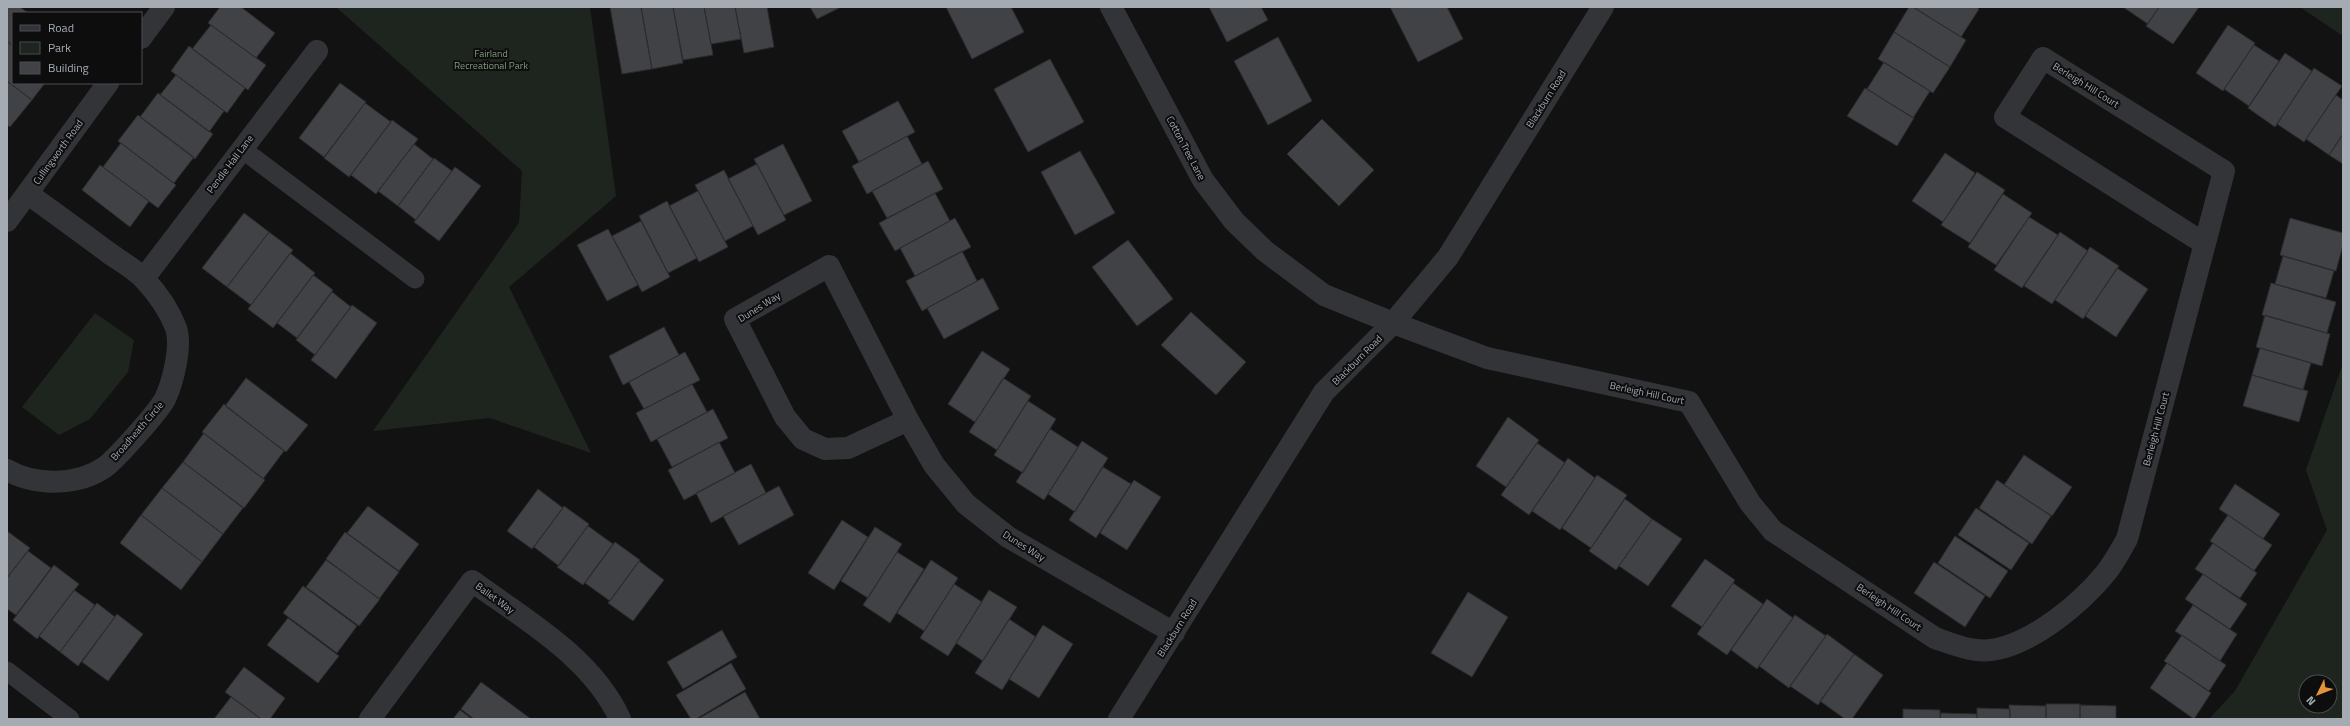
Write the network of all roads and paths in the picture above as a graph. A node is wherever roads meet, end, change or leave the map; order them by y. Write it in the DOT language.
graph roads {
  1 [pos="164,7"];
  2 [pos="1111,7"];
  3 [pos="1603,7"];
  4 [pos="142,37"];
  5 [pos="316,50"];
  6 [pos="107,84"];
  7 [pos="242,149"];
  8 [pos="28,194"];
  9 [pos="7,221"];
  10 [pos="2205,244"];
  11 [pos="144,278"];
  12 [pos="415,279"];
  13 [pos="1393,324"];
  14 [pos="908,420"];
  15 [pos="7,470"];
  16 [pos="1174,633"];
  17 [pos="7,671"];
  18 [pos="70,719"];
  19 [pos="370,719"];
  20 [pos="620,719"];
  21 [pos="1119,719"];
  1 -- 4 [label="street"];
  2 -- 13 [label="street, Cotton Tree Lane"];
  3 -- 13 [label="street, Blackburn Road"];
  5 -- 7 [label="street, Pendle Hall Lane"];
  6 -- 8 [label="street, Cullingworth Road"];
  7 -- 11 [label="street, Pendle Hall Lane"];
  7 -- 12 [label="lane"];
  8 -- 9 [label="street, Cullingworth Road"];
  8 -- 11 [label="street, Broadheath Circle"];
  10 -- 10 [label="street, Berleigh Hill Court"];
  10 -- 13 [label="street, Berleigh Hill Court"];
  11 -- 15 [label="street, Broadheath Circle"];
  13 -- 16 [label="street, Blackburn Road"];
  14 -- 14 [label="street, Dunes Way"];
  14 -- 16 [label="street, Dunes Way"];
  16 -- 21 [label="street, Blackburn Road"];
  17 -- 18 [label="lane"];
  19 -- 20 [label="street, Ballet Way"];
}
